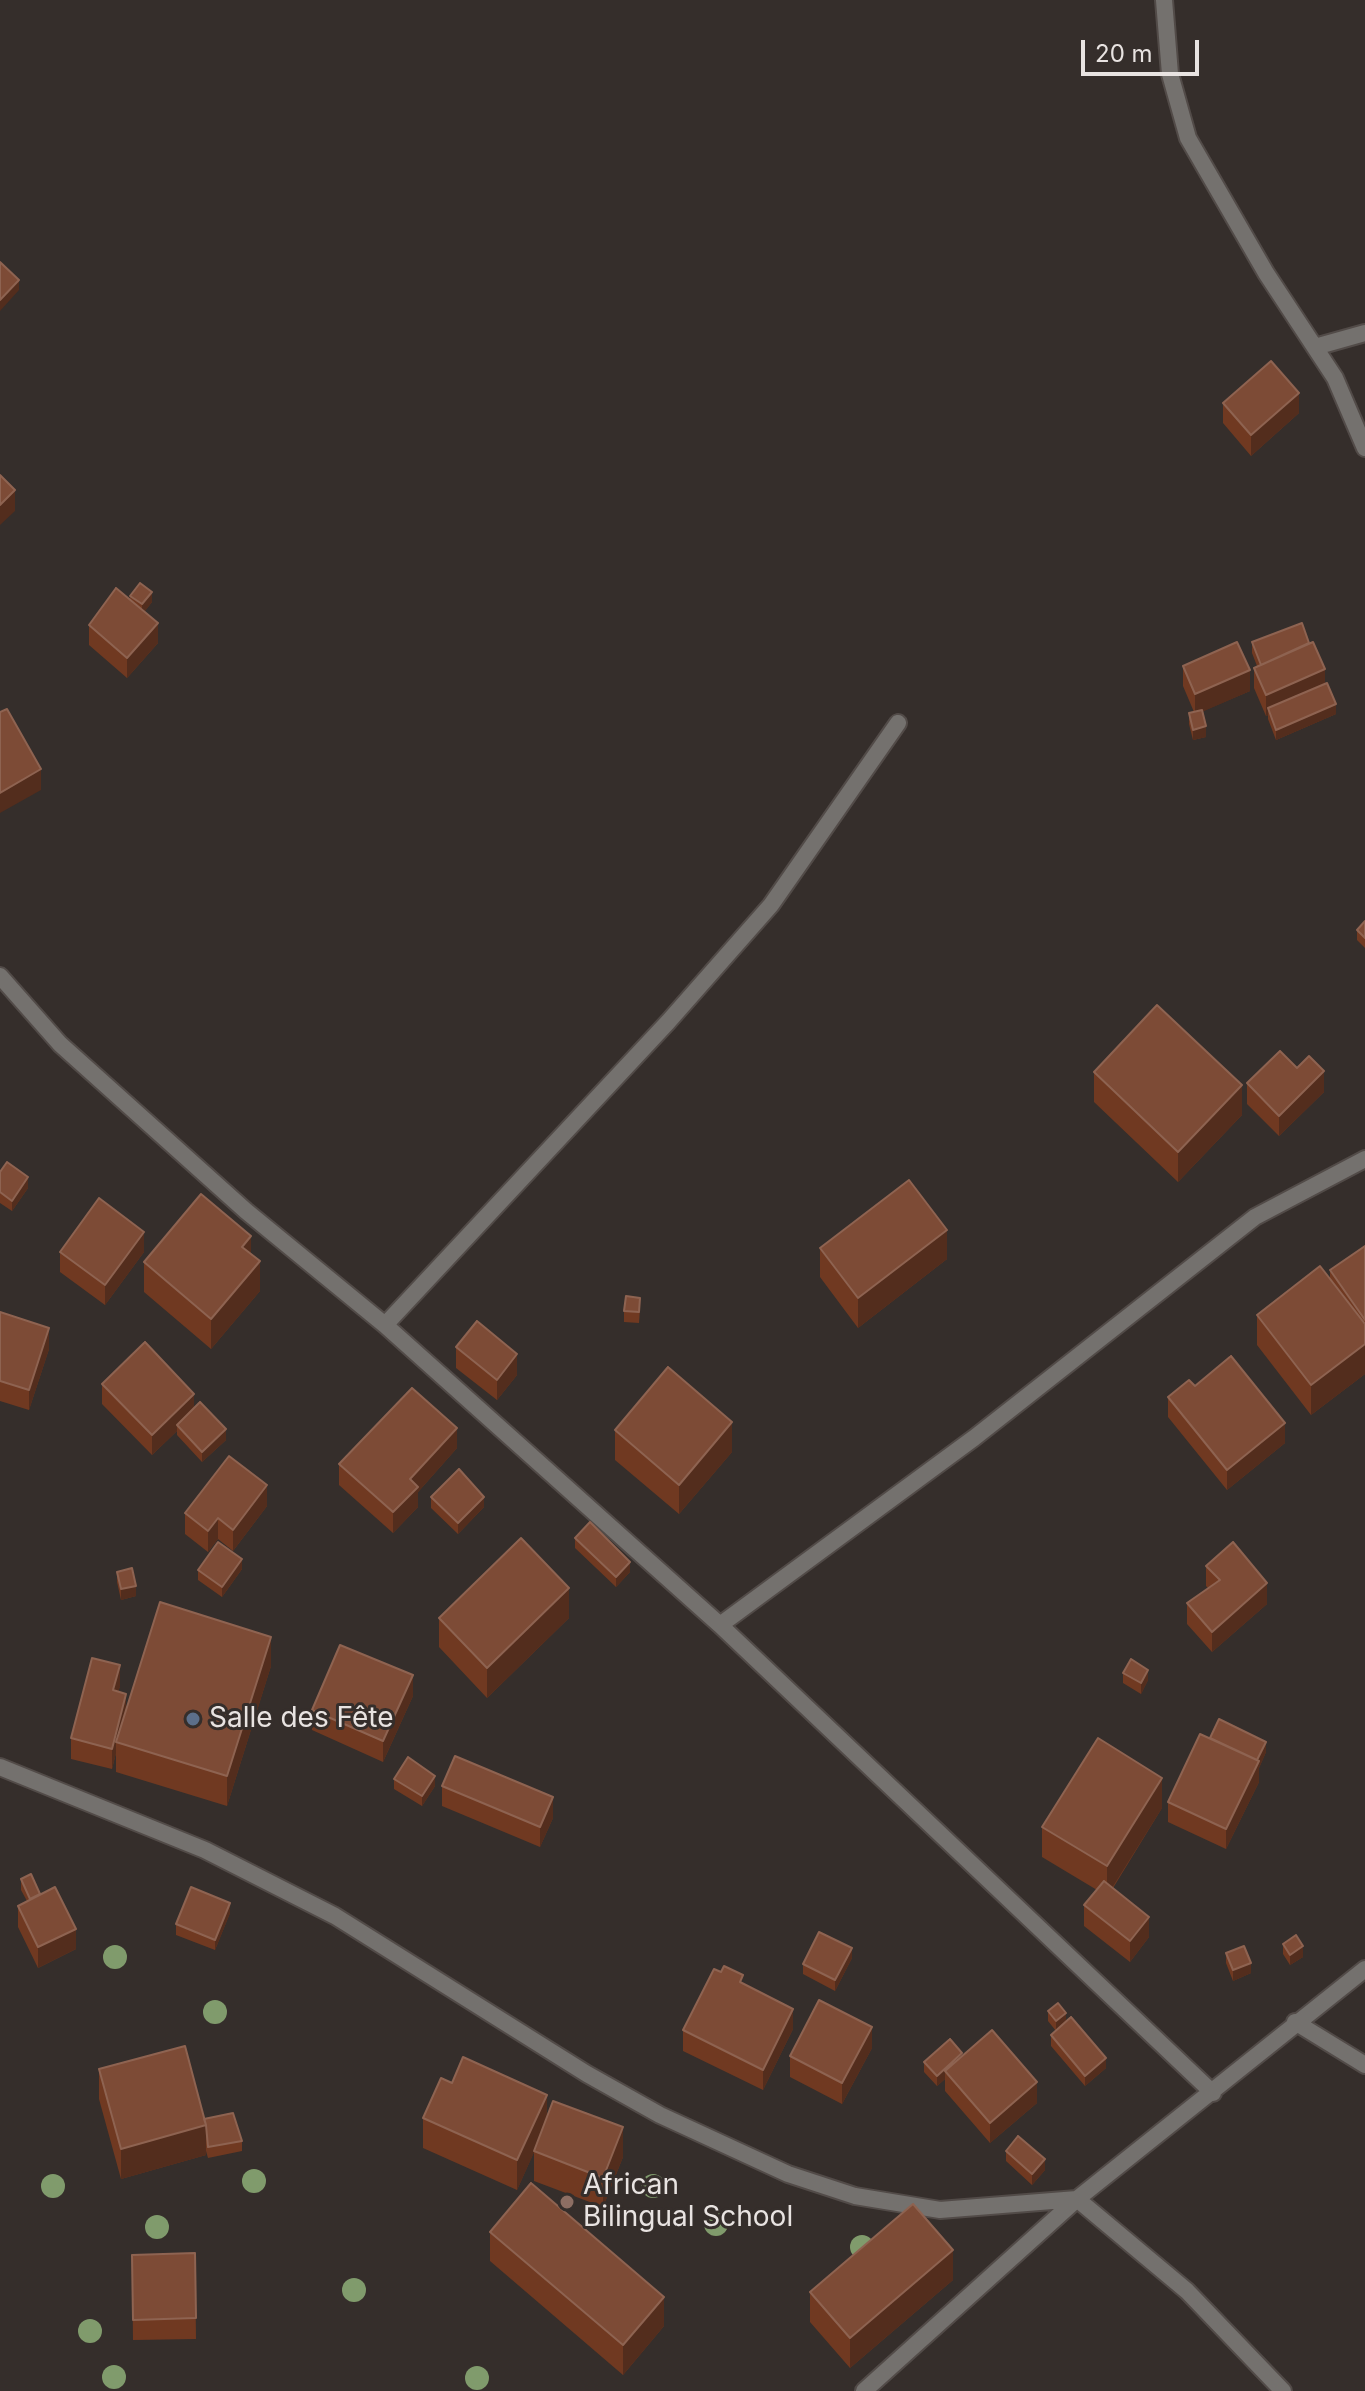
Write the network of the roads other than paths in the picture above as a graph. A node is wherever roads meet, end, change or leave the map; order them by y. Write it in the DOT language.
graph roads {
  1 [pos="1164,0"];
  2 [pos="1365,333"];
  3 [pos="1315,347"];
  4 [pos="1365,448"];
  5 [pos="898,723"];
  6 [pos="0,976"];
  7 [pos="1365,1159"];
  8 [pos="385,1325"];
  9 [pos="720,1625"];
  10 [pos="0,1767"];
  11 [pos="1365,1969"];
  12 [pos="1295,2022"];
  13 [pos="1365,2065"];
  14 [pos="1213,2093"];
  15 [pos="1077,2199"];
  16 [pos="864,2391"];
  17 [pos="1283,2391"];
  1 -- 3 [label="street"];
  2 -- 3 [label="street"];
  3 -- 4 [label="street"];
  5 -- 8 [label="street"];
  6 -- 8 [label="street"];
  7 -- 9 [label="street"];
  8 -- 9 [label="street"];
  9 -- 14 [label="street"];
  10 -- 15 [label="street"];
  11 -- 12 [label="street"];
  12 -- 13 [label="street"];
  12 -- 14 [label="street"];
  14 -- 15 [label="street"];
  15 -- 16 [label="street"];
  15 -- 17 [label="street"];
}
